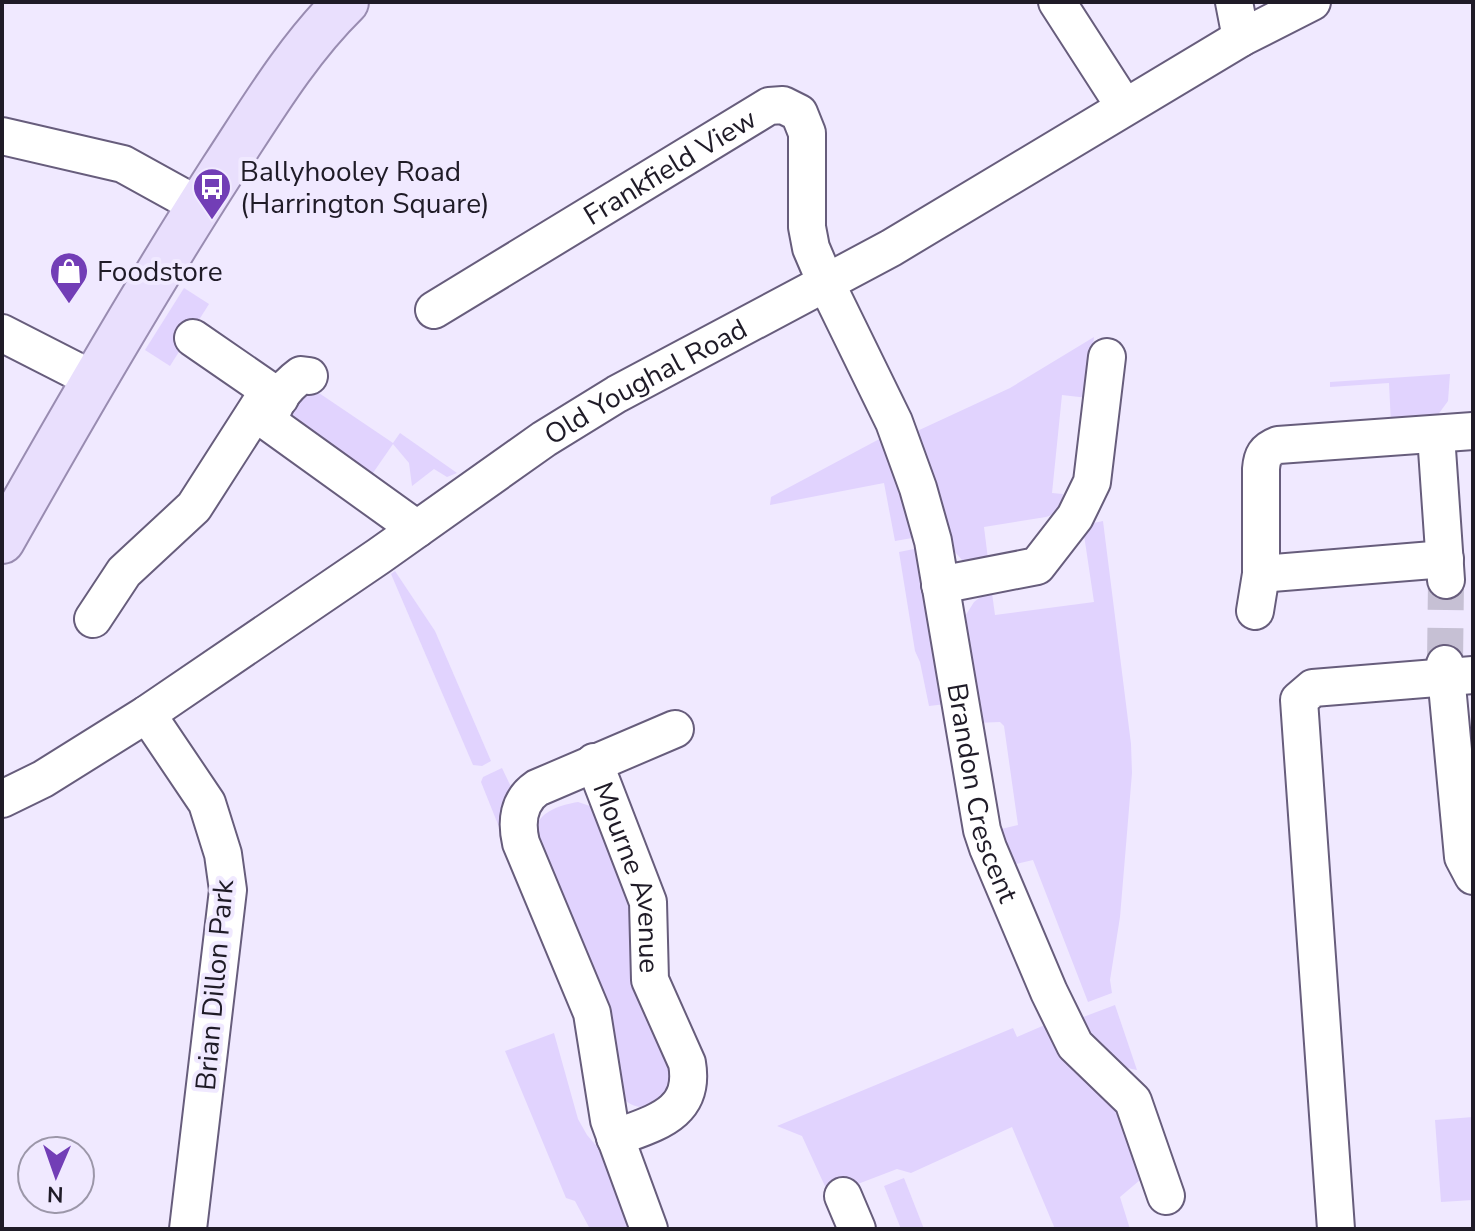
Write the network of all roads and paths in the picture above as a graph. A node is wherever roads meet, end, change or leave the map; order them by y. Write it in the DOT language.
graph roads {
  1 [pos="346,2"];
  2 [pos="1057,2"];
  3 [pos="1234,2"];
  4 [pos="1312,2"];
  5 [pos="1241,38"];
  6 [pos="1124,106"];
  7 [pos="2,136"];
  8 [pos="199,206"];
  9 [pos="826,283"];
  10 [pos="434,310"];
  11 [pos="2,333"];
  12 [pos="193,338"];
  13 [pos="1107,357"];
  14 [pos="309,376"];
  15 [pos="94,380"];
  16 [pos="275,394"];
  17 [pos="1473,431"];
  18 [pos="1436,435"];
  19 [pos="417,529"];
  20 [pos="2,541"];
  21 [pos="1261,574"];
  22 [pos="940,585"];
  23 [pos="1255,611"];
  24 [pos="93,619"];
  25 [pos="1455,672"];
  26 [pos="147,714"];
  27 [pos="675,729"];
  28 [pos="594,762"];
  29 [pos="2,799"];
  30 [pos="1473,876"];
  31 [pos="615,1138"];
  32 [pos="843,1196"];
  33 [pos="1166,1196"];
  34 [pos="188,1229"];
  35 [pos="649,1229"];
  36 [pos="857,1229"];
  37 [pos="1336,1229"];
  1 -- 8 [label="main road"];
  2 -- 6 [label="street"];
  3 -- 5 [label="street"];
  4 -- 5 [label="street, Old Youghal Road"];
  5 -- 6 [label="street, Old Youghal Road"];
  6 -- 9 [label="street, Old Youghal Road"];
  7 -- 8 [label="street"];
  8 -- 15 [label="main road"];
  9 -- 10 [label="street, Frankfield View"];
  9 -- 19 [label="street, Old Youghal Road"];
  9 -- 22 [label="street, Brandon Crescent"];
  11 -- 15 [label="street"];
  12 -- 16 [label="street"];
  13 -- 22 [label="street"];
  14 -- 16 [label="street"];
  15 -- 20 [label="main road"];
  16 -- 19 [label="street"];
  16 -- 24 [label="street"];
  17 -- 18 [label="street"];
  18 -- 21 [label="street"];
  18 -- 21 [label="street"];
  19 -- 26 [label="street, Old Youghal Road"];
  21 -- 23 [label="street"];
  22 -- 33 [label="street, Brandon Crescent"];
  25 -- 30 [label="street"];
  25 -- 37 [label="street"];
  26 -- 29 [label="street, Old Youghal Road"];
  26 -- 34 [label="street, Brian Dillon Park"];
  27 -- 28 [label="street, Mourne Avenue"];
  28 -- 31 [label="street, Mourne Avenue"];
  28 -- 31 [label="street, Mourne Avenue"];
  31 -- 35 [label="street, Mourne Avenue"];
  32 -- 36 [label="street"];
}
